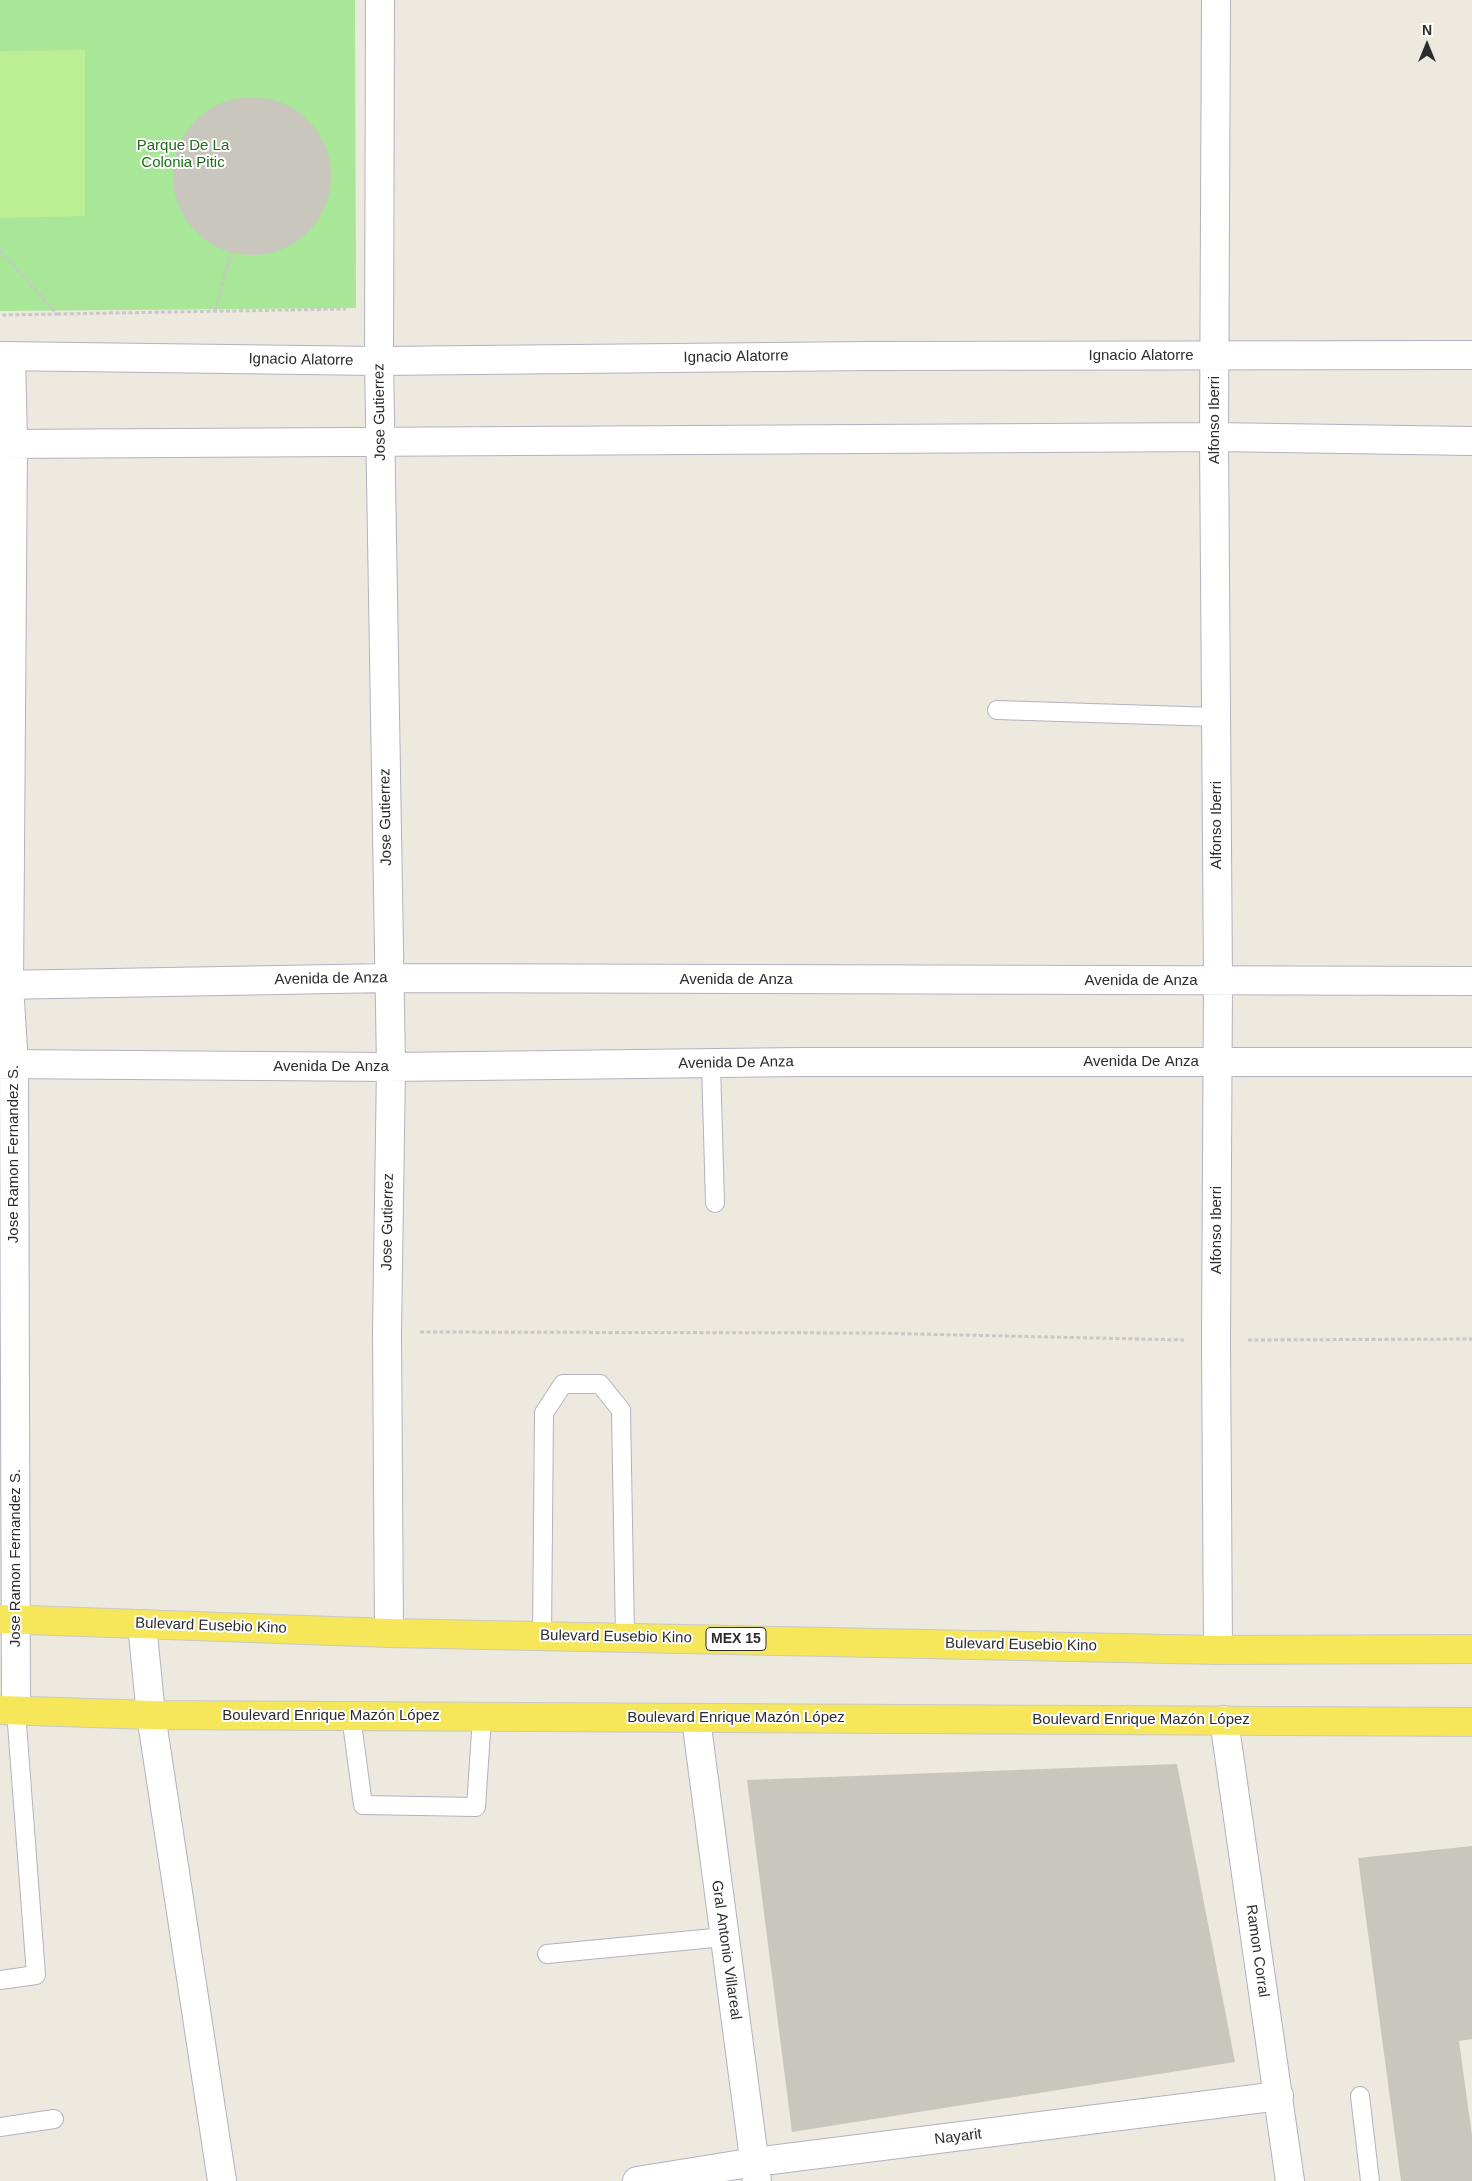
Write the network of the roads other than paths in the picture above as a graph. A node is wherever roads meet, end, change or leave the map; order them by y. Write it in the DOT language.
graph roads {
  1 [pos="380,0"];
  2 [pos="1216,0"];
  3 [pos="1472,355"];
  4 [pos="5,356"];
  5 [pos="1215,356"];
  6 [pos="379,361"];
  7 [pos="1214,437"];
  8 [pos="1472,441"];
  9 [pos="381,442"];
  10 [pos="6,443"];
  11 [pos="997,710"];
  12 [pos="1216,717"];
  13 [pos="389,978"];
  14 [pos="1218,981"];
  15 [pos="1472,981"];
  16 [pos="5,985"];
  17 [pos="1217,1062"];
  18 [pos="1472,1062"];
  19 [pos="711,1064"];
  20 [pos="7,1065"];
  21 [pos="391,1067"];
  22 [pos="715,1203"];
  23 [pos="8,1620"];
  24 [pos="142,1624"];
  25 [pos="389,1633"];
  26 [pos="542,1636"];
  27 [pos="625,1637"];
  28 [pos="1472,1649"];
  29 [pos="1218,1650"];
  30 [pos="8,1711"];
  31 [pos="151,1715"];
  32 [pos="351,1716"];
  33 [pos="482,1717"];
  34 [pos="696,1718"];
  35 [pos="1224,1720"];
  36 [pos="1472,1722"];
  37 [pos="724,1937"];
  38 [pos="547,1954"];
  39 [pos="0,1980"];
  40 [pos="1278,2096"];
  41 [pos="1360,2096"];
  42 [pos="54,2119"];
  43 [pos="0,2127"];
  44 [pos="756,2172"];
  45 [pos="222,2181"];
  46 [pos="637,2181"];
  47 [pos="1290,2181"];
  48 [pos="1370,2181"];
  1 -- 6 [label="street, Jose Gutierrez"];
  2 -- 5 [label="street, Alfonso Iberri"];
  3 -- 5 [label="street, Ignacio Alatorre"];
  4 -- 6 [label="street, Ignacio Alatorre"];
  4 -- 10 [label="street, Jose Ramon Fernandez S."];
  5 -- 6 [label="street, Ignacio Alatorre"];
  5 -- 7 [label="street, Alfonso Iberri"];
  6 -- 9 [label="street, Jose Gutierrez"];
  7 -- 8 [label="street"];
  7 -- 9 [label="street"];
  7 -- 12 [label="street, Alfonso Iberri"];
  9 -- 10 [label="street"];
  9 -- 13 [label="street, Jose Gutierrez"];
  10 -- 16 [label="street, Jose Ramon Fernandez S."];
  11 -- 12 [label="lane"];
  12 -- 14 [label="street, Alfonso Iberri"];
  13 -- 14 [label="street, Avenida de Anza"];
  13 -- 16 [label="street, Avenida de Anza"];
  13 -- 21 [label="street, Jose Gutierrez"];
  14 -- 15 [label="street, Avenida de Anza"];
  14 -- 17 [label="street, Alfonso Iberri"];
  16 -- 20 [label="street, Jose Ramon Fernandez S."];
  17 -- 18 [label="street, Avenida De Anza"];
  17 -- 19 [label="street, Avenida De Anza"];
  17 -- 29 [label="street, Alfonso Iberri"];
  19 -- 21 [label="street, Avenida De Anza"];
  19 -- 22 [label="lane"];
  20 -- 21 [label="street, Avenida De Anza"];
  20 -- 23 [label="street, Jose Ramon Fernandez S."];
  21 -- 25 [label="street, Jose Gutierrez"];
  23 -- 24 [label="main road, Bulevard Eusebio Kino / MEX 15"];
  23 -- 30 [label="street, Jose Ramon Fernandez S."];
  24 -- 25 [label="main road, Bulevard Eusebio Kino / MEX 15"];
  24 -- 31 [label="street"];
  25 -- 26 [label="main road, Bulevard Eusebio Kino / MEX 15"];
  26 -- 27 [label="main road, Bulevard Eusebio Kino / MEX 15"];
  26 -- 27 [label="lane"];
  27 -- 29 [label="main road, Bulevard Eusebio Kino / MEX 15"];
  28 -- 29 [label="main road, Bulevard Eusebio Kino / MEX 15"];
  30 -- 31 [label="main road, Boulevard Enrique Mazón López"];
  30 -- 39 [label="lane"];
  31 -- 32 [label="main road, Boulevard Enrique Mazón López"];
  31 -- 45 [label="street"];
  32 -- 33 [label="main road, Boulevard Enrique Mazón López"];
  32 -- 33 [label="lane"];
  33 -- 34 [label="main road, Boulevard Enrique Mazón López"];
  34 -- 35 [label="main road, Boulevard Enrique Mazón López"];
  34 -- 37 [label="street, Gral Antonio Villareal"];
  35 -- 36 [label="main road, Boulevard Enrique Mazón López"];
  35 -- 40 [label="street, Ramon Corral"];
  37 -- 38 [label="lane"];
  37 -- 44 [label="street, Gral Antonio Villareal"];
  40 -- 44 [label="street, Nayarit"];
  40 -- 47 [label="street, Ramon Corral"];
  41 -- 48 [label="lane"];
  42 -- 43 [label="lane"];
  44 -- 46 [label="street, Nayarit"];
}
